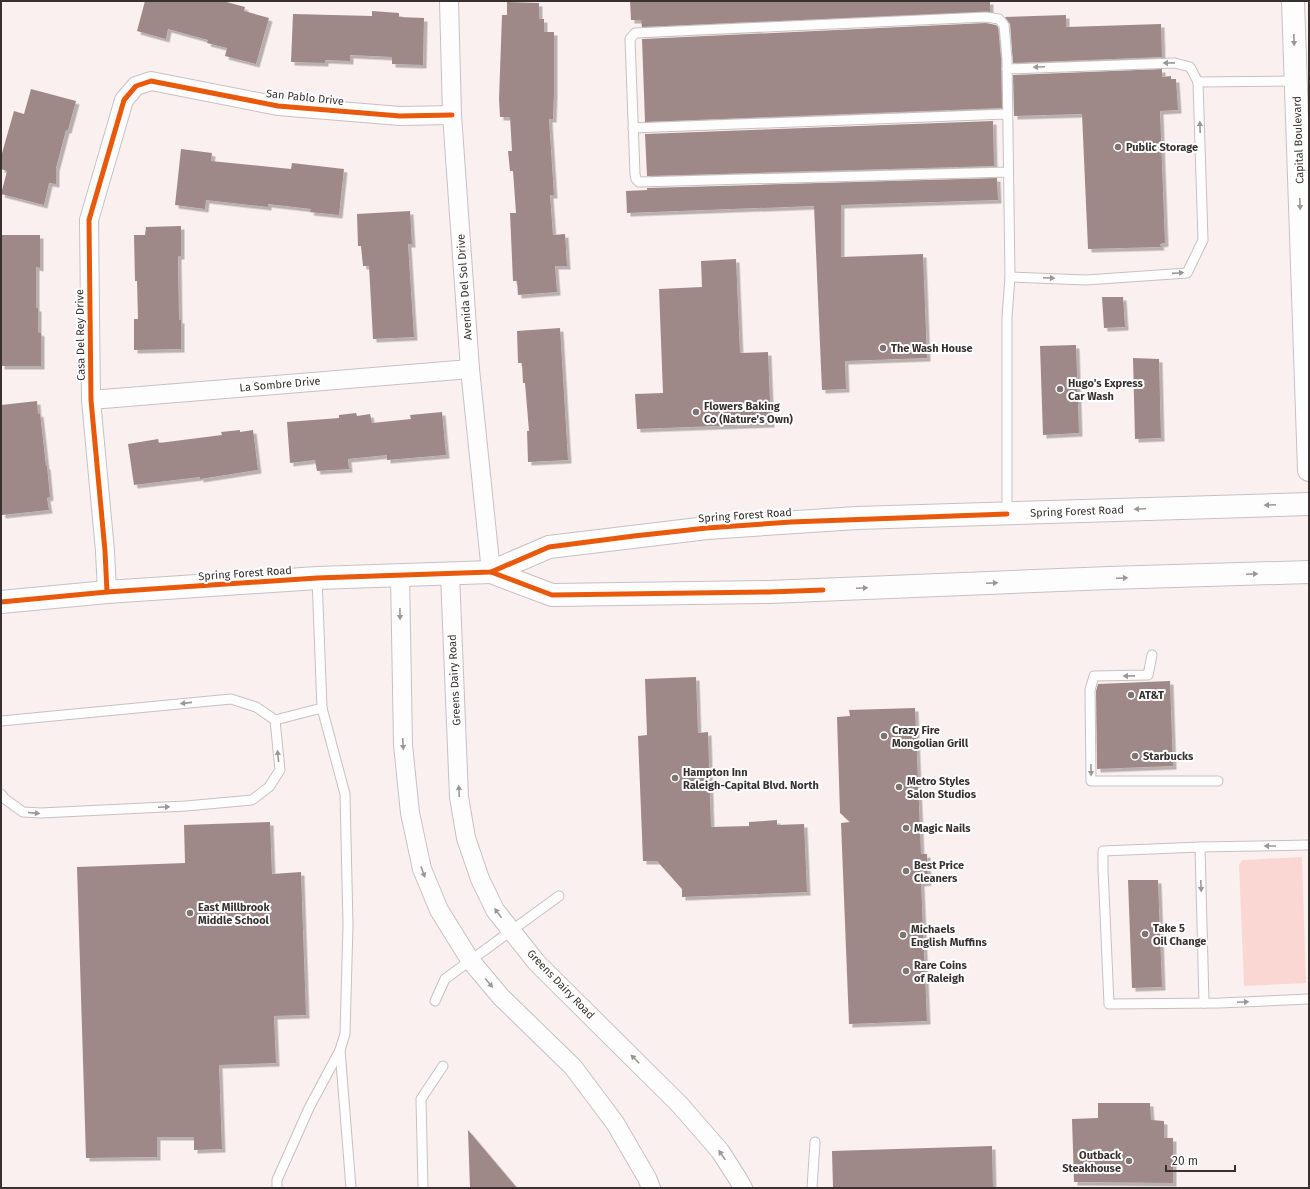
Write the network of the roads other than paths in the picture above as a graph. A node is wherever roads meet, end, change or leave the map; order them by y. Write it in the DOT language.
graph roads {
  1 [pos="449,1"];
  2 [pos="1293,1"];
  3 [pos="1007,69"];
  4 [pos="1296,81"];
  5 [pos="1198,82"];
  6 [pos="136,86"];
  7 [pos="1008,114"];
  8 [pos="452,115"];
  9 [pos="633,128"];
  10 [pos="1008,172"];
  11 [pos="1010,277"];
  12 [pos="470,369"];
  13 [pos="91,400"];
  14 [pos="1309,470"];
  15 [pos="1309,504"];
  16 [pos="1007,514"];
  17 [pos="491,572"];
  18 [pos="1309,572"];
  19 [pos="450,574"];
  20 [pos="400,575"];
  21 [pos="317,578"];
  22 [pos="107,592"];
  23 [pos="1,602"];
  24 [pos="1152,655"];
  25 [pos="322,708"];
  26 [pos="275,720"];
  27 [pos="1,721"];
  28 [pos="1218,781"];
  29 [pos="1,794"];
  30 [pos="1309,845"];
  31 [pos="1200,847"];
  32 [pos="559,896"];
  33 [pos="511,930"];
  34 [pos="470,960"];
  35 [pos="1309,999"];
  36 [pos="435,1001"];
  37 [pos="1204,1003"];
  38 [pos="340,1050"];
  39 [pos="443,1066"];
  40 [pos="814,1142"];
  41 [pos="277,1188"];
  42 [pos="351,1188"];
  43 [pos="423,1188"];
  44 [pos="651,1188"];
  45 [pos="743,1188"];
  46 [pos="812,1188"];
  1 -- 8 [label="street, Avenida Del Sol Drive"];
  2 -- 4 [label="main road, Capital Boulevard, one-way"];
  5 -- 3 [label="lane, one-way"];
  3 -- 7 [label="lane"];
  3 -- 9 [label="lane"];
  4 -- 5 [label="lane"];
  4 -- 14 [label="main road, Capital Boulevard, one-way"];
  11 -- 5 [label="lane, one-way"];
  6 -- 8 [label="street, San Pablo Drive"];
  6 -- 13 [label="street, Casa Del Rey Drive"];
  7 -- 9 [label="lane"];
  7 -- 10 [label="lane"];
  8 -- 12 [label="street, Avenida Del Sol Drive"];
  9 -- 10 [label="lane"];
  10 -- 11 [label="lane"];
  11 -- 16 [label="lane"];
  12 -- 13 [label="street, La Sombre Drive"];
  12 -- 17 [label="street, Avenida Del Sol Drive"];
  13 -- 22 [label="street, Casa Del Rey Drive"];
  15 -- 16 [label="main road, Spring Forest Road, one-way"];
  16 -- 17 [label="main road, Spring Forest Road"];
  17 -- 18 [label="main road, Spring Forest Road, one-way"];
  17 -- 19 [label="main road, Spring Forest Road"];
  19 -- 20 [label="main road, Spring Forest Road"];
  33 -- 19 [label="street, Greens Dairy Road, one-way"];
  20 -- 21 [label="main road, Spring Forest Road"];
  20 -- 34 [label="street, one-way"];
  21 -- 22 [label="main road, Spring Forest Road"];
  21 -- 25 [label="lane"];
  22 -- 23 [label="main road, Spring Forest Road"];
  24 -- 28 [label="lane, one-way"];
  25 -- 26 [label="lane"];
  25 -- 38 [label="lane"];
  26 -- 27 [label="lane, one-way"];
  29 -- 26 [label="lane, one-way"];
  30 -- 31 [label="lane, one-way"];
  31 -- 37 [label="lane, one-way"];
  31 -- 37 [label="lane"];
  32 -- 33 [label="lane"];
  33 -- 34 [label="lane"];
  45 -- 33 [label="street, Greens Dairy Road, one-way"];
  34 -- 36 [label="lane"];
  34 -- 44 [label="street, one-way"];
  37 -- 35 [label="lane, one-way"];
  38 -- 41 [label="lane"];
  38 -- 42 [label="lane"];
  39 -- 43 [label="lane"];
  40 -- 46 [label="lane"];
}
